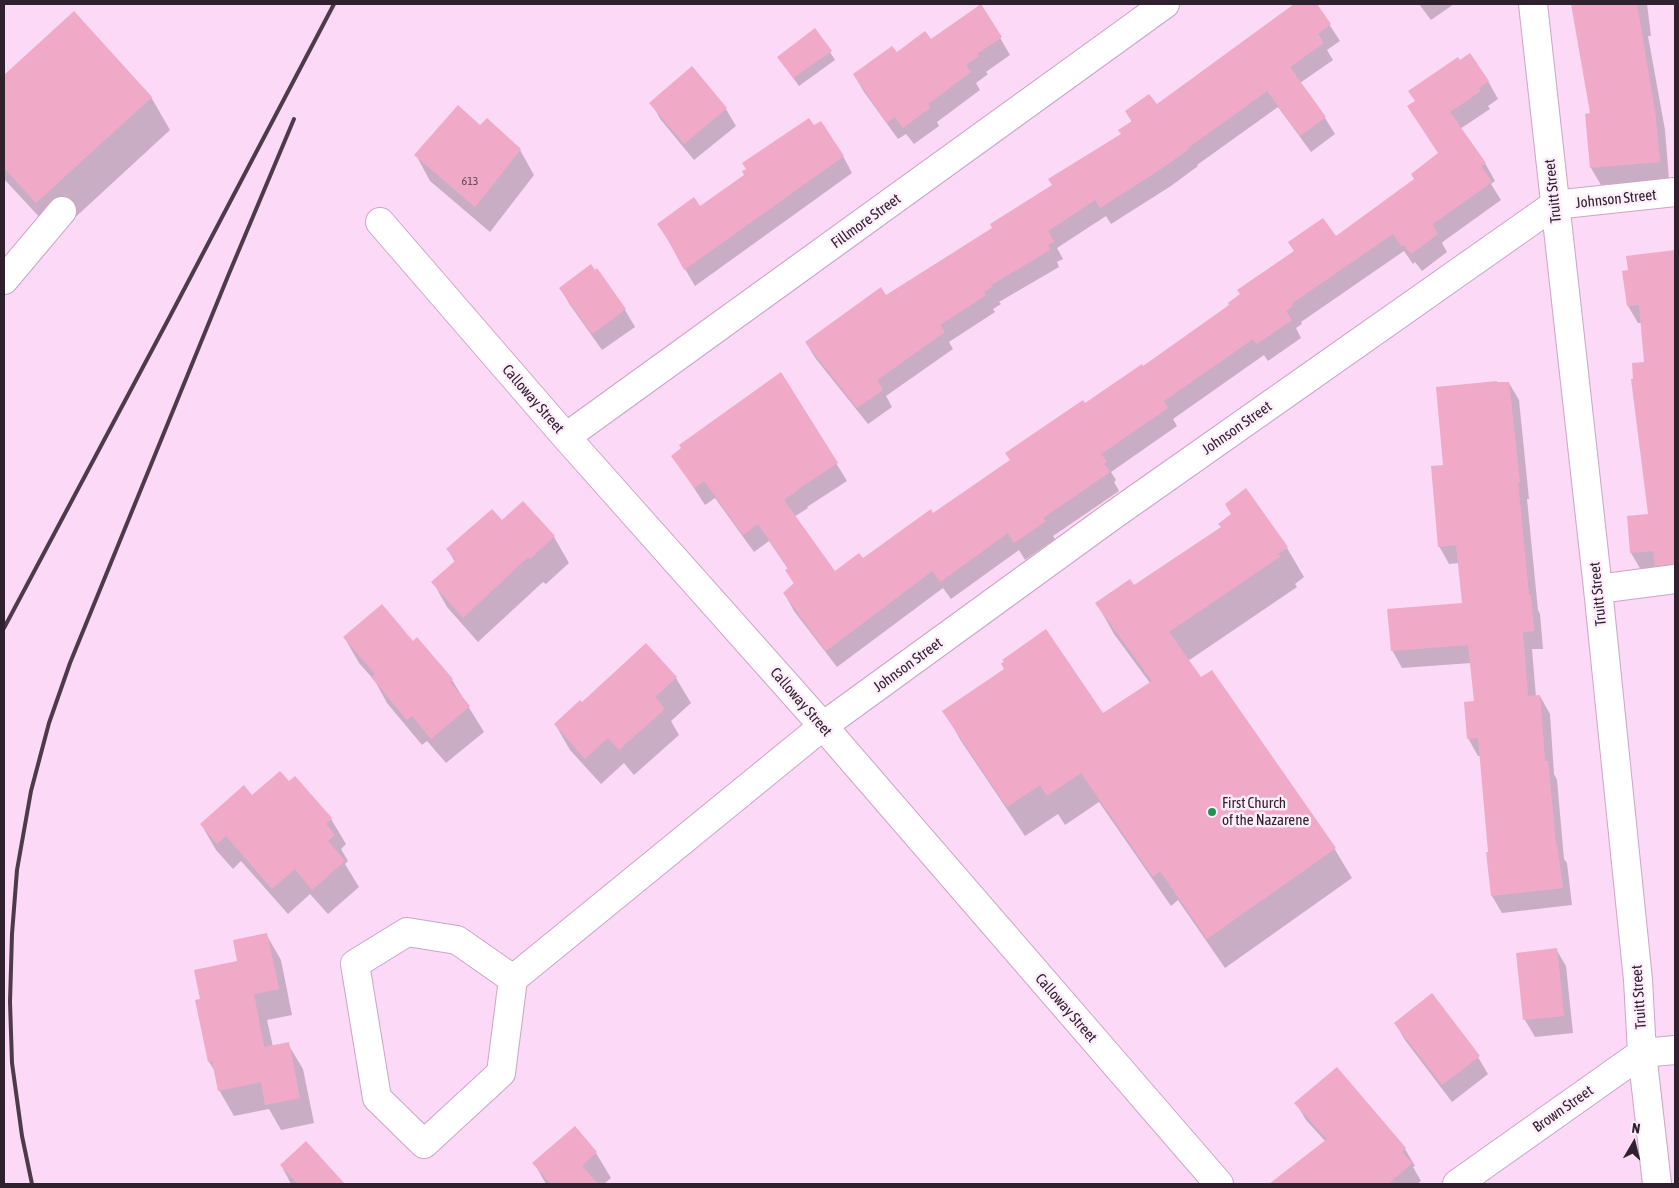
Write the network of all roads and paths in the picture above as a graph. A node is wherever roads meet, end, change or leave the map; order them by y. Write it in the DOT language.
graph roads {
  1 [pos="1165,4"];
  2 [pos="1533,4"];
  3 [pos="1675,192"];
  4 [pos="1554,205"];
  5 [pos="62,211"];
  6 [pos="380,222"];
  7 [pos="4,280"];
  8 [pos="566,437"];
  9 [pos="1675,579"];
  10 [pos="1598,589"];
  11 [pos="823,726"];
  12 [pos="513,979"];
  13 [pos="1675,1050"];
  14 [pos="1642,1053"];
  15 [pos="1219,1184"];
  16 [pos="1457,1184"];
  17 [pos="1658,1184"];
  1 -- 8 [label="street, Fillmore Street"];
  2 -- 4 [label="street, Truitt Street"];
  3 -- 4 [label="street, Johnson Street"];
  4 -- 10 [label="street, Truitt Street"];
  4 -- 11 [label="street, Johnson Street"];
  5 -- 7 [label="street"];
  6 -- 8 [label="street, Calloway Street"];
  8 -- 11 [label="street, Calloway Street"];
  9 -- 10 [label="street"];
  10 -- 14 [label="street, Truitt Street"];
  11 -- 12 [label="street, Johnson Street"];
  11 -- 15 [label="street, Calloway Street"];
  12 -- 12 [label="street"];
  13 -- 14 [label="street"];
  14 -- 16 [label="street, Brown Street"];
  14 -- 17 [label="street, Truitt Street"];
}
